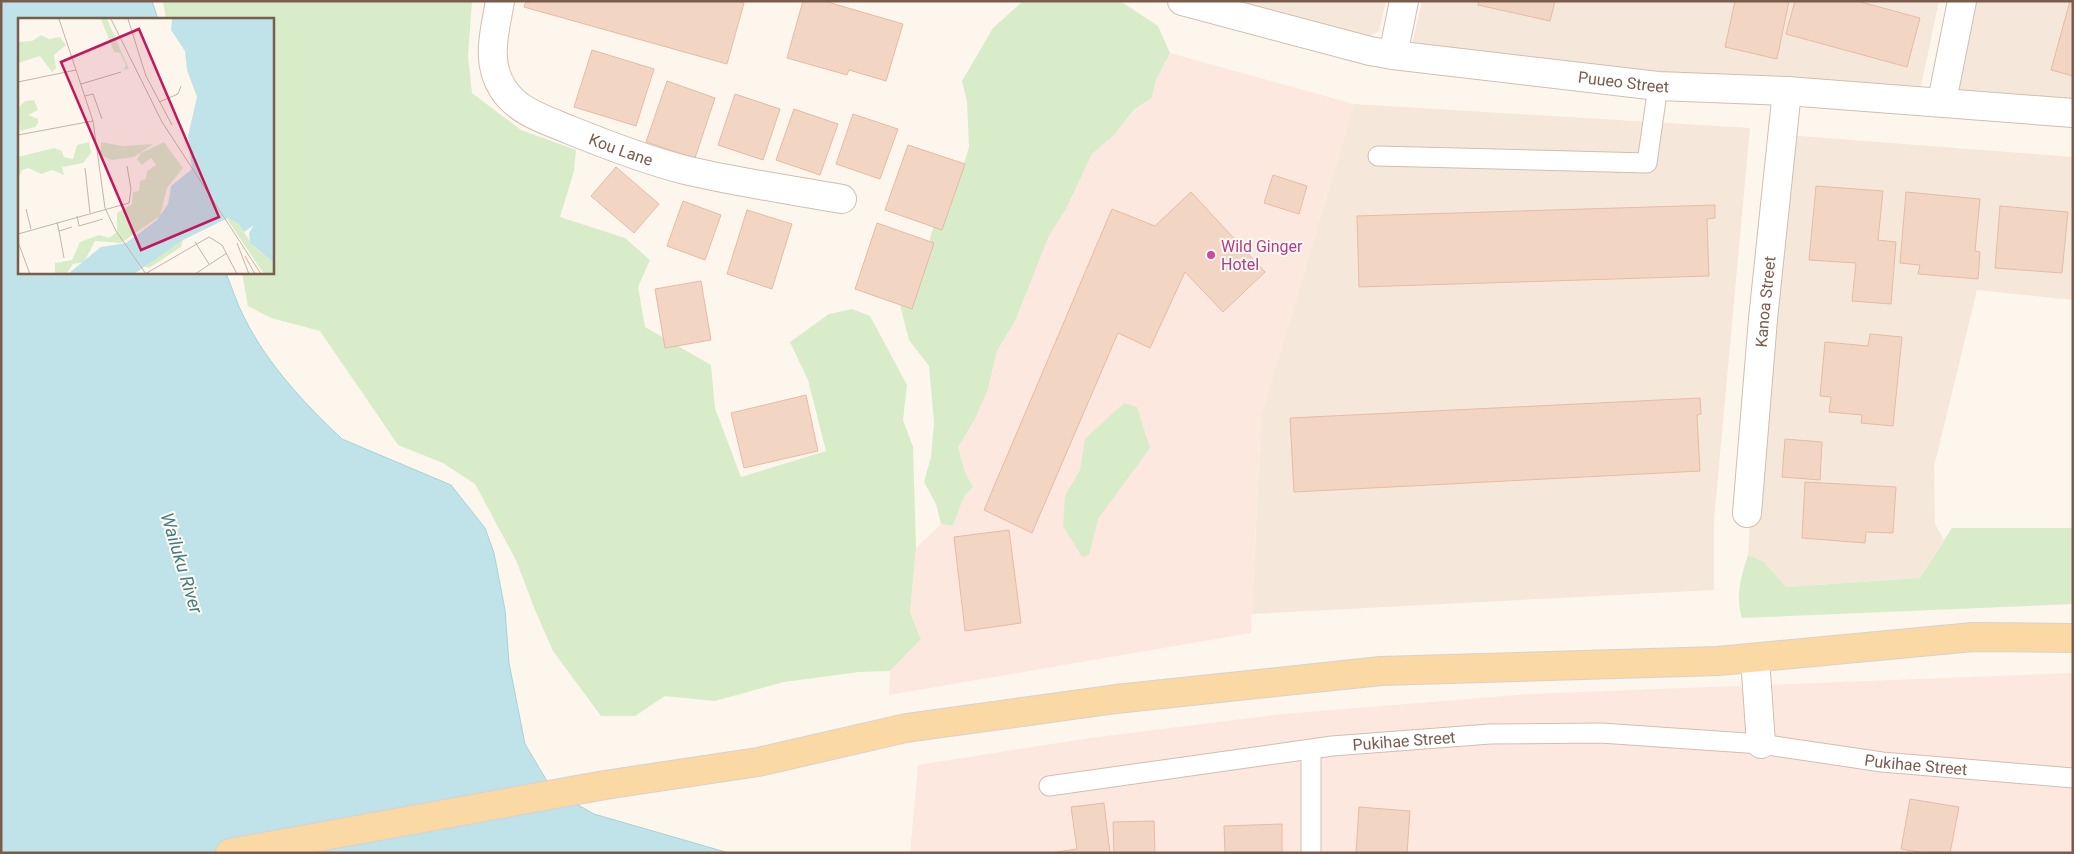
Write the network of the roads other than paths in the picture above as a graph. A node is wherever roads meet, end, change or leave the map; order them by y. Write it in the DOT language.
graph roads {
  1 [pos="500,1"];
  2 [pos="1182,1"];
  3 [pos="1404,1"];
  4 [pos="1962,1"];
  5 [pos="1393,55"];
  6 [pos="1658,86"];
  7 [pos="1787,91"];
  8 [pos="1942,101"];
  9 [pos="2073,113"];
  10 [pos="1378,156"];
  11 [pos="842,199"];
  12 [pos="1747,513"];
  13 [pos="2073,638"];
  14 [pos="1756,658"];
  15 [pos="1761,744"];
  16 [pos="1311,750"];
  17 [pos="2073,778"];
  18 [pos="1049,786"];
  19 [pos="230,853"];
  20 [pos="1311,853"];
  1 -- 11 [label="street, Kou Lane"];
  2 -- 5 [label="street, Puueo Street"];
  3 -- 5 [label="street"];
  4 -- 8 [label="street"];
  5 -- 6 [label="street, Puueo Street"];
  6 -- 7 [label="street, Puueo Street"];
  6 -- 10 [label="lane"];
  7 -- 8 [label="street, Puueo Street"];
  7 -- 12 [label="street, Kanoa Street"];
  8 -- 9 [label="street, Puueo Street"];
  13 -- 14 [label="main road"];
  14 -- 15 [label="street"];
  14 -- 19 [label="main road"];
  15 -- 16 [label="lane, Pukihae Street"];
  15 -- 17 [label="lane, Pukihae Street"];
  16 -- 18 [label="lane, Pukihae Street"];
  16 -- 20 [label="lane"];
}
